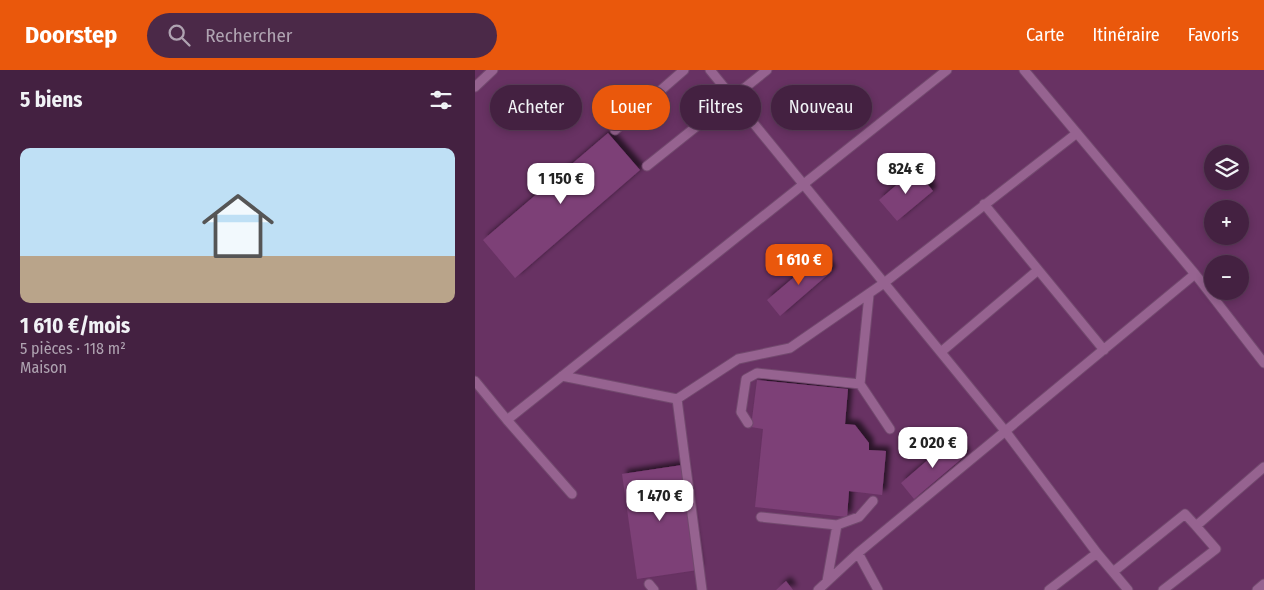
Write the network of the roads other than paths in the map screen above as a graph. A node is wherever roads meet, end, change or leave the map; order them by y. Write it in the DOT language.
graph roads {
  1 [pos="493,70"];
  2 [pos="684,70"];
  3 [pos="710,70"];
  4 [pos="767,70"];
  5 [pos="947,70"];
  6 [pos="1024,70"];
  7 [pos="667,85"];
  8 [pos="722,85"];
  9 [pos="749,85"];
  10 [pos="475,87"];
  11 [pos="693,130"];
  12 [pos="759,130"];
  13 [pos="1077,133"];
  14 [pos="647,166"];
  15 [pos="803,184"];
  16 [pos="984,204"];
  17 [pos="1038,270"];
  18 [pos="1195,274"];
  19 [pos="884,283"];
  20 [pos="869,295"];
  21 [pos="1104,350"];
  22 [pos="941,352"];
  23 [pos="1264,363"];
  24 [pos="562,376"];
  25 [pos="475,381"];
  26 [pos="860,384"];
  27 [pos="677,399"];
  28 [pos="507,420"];
  29 [pos="748,424"];
  30 [pos="890,429"];
  31 [pos="1006,432"];
  32 [pos="1264,467"];
  33 [pos="572,494"];
  34 [pos="873,501"];
  35 [pos="761,517"];
  36 [pos="837,525"];
  37 [pos="1196,526"];
  38 [pos="858,553"];
  39 [pos="1097,553"];
  40 [pos="1113,572"];
  41 [pos="827,582"];
  42 [pos="1264,584"];
  43 [pos="702,590"];
  44 [pos="818,590"];
  45 [pos="878,590"];
  46 [pos="1049,590"];
  47 [pos="1128,590"];
  48 [pos="1163,590"];
  49 [pos="1257,590"];
  1 -- 10 [label="lane"];
  2 -- 7 [label="lane"];
  3 -- 8 [label="lane"];
  4 -- 9 [label="lane"];
  5 -- 15 [label="lane"];
  6 -- 13 [label="lane"];
  11 -- 14 [label="lane"];
  12 -- 15 [label="lane"];
  13 -- 16 [label="lane"];
  13 -- 18 [label="lane"];
  15 -- 19 [label="lane"];
  15 -- 24 [label="lane"];
  16 -- 17 [label="lane"];
  16 -- 19 [label="lane"];
  17 -- 21 [label="lane"];
  17 -- 22 [label="lane"];
  18 -- 21 [label="lane"];
  18 -- 23 [label="lane"];
  19 -- 20 [label="lane"];
  19 -- 22 [label="lane"];
  20 -- 26 [label="lane"];
  20 -- 27 [label="lane"];
  21 -- 31 [label="lane"];
  22 -- 31 [label="lane"];
  24 -- 27 [label="lane"];
  24 -- 28 [label="lane"];
  25 -- 28 [label="lane"];
  26 -- 29 [label="lane"];
  26 -- 30 [label="lane"];
  27 -- 43 [label="lane"];
  28 -- 33 [label="lane"];
  31 -- 38 [label="lane"];
  31 -- 39 [label="lane"];
  32 -- 37 [label="lane"];
  34 -- 36 [label="lane"];
  35 -- 36 [label="lane"];
  36 -- 41 [label="lane"];
  37 -- 40 [label="lane"];
  37 -- 48 [label="lane"];
  38 -- 41 [label="lane"];
  38 -- 45 [label="lane"];
  39 -- 40 [label="lane"];
  39 -- 46 [label="lane"];
  40 -- 47 [label="lane"];
  41 -- 44 [label="lane"];
  42 -- 49 [label="lane"];
}
